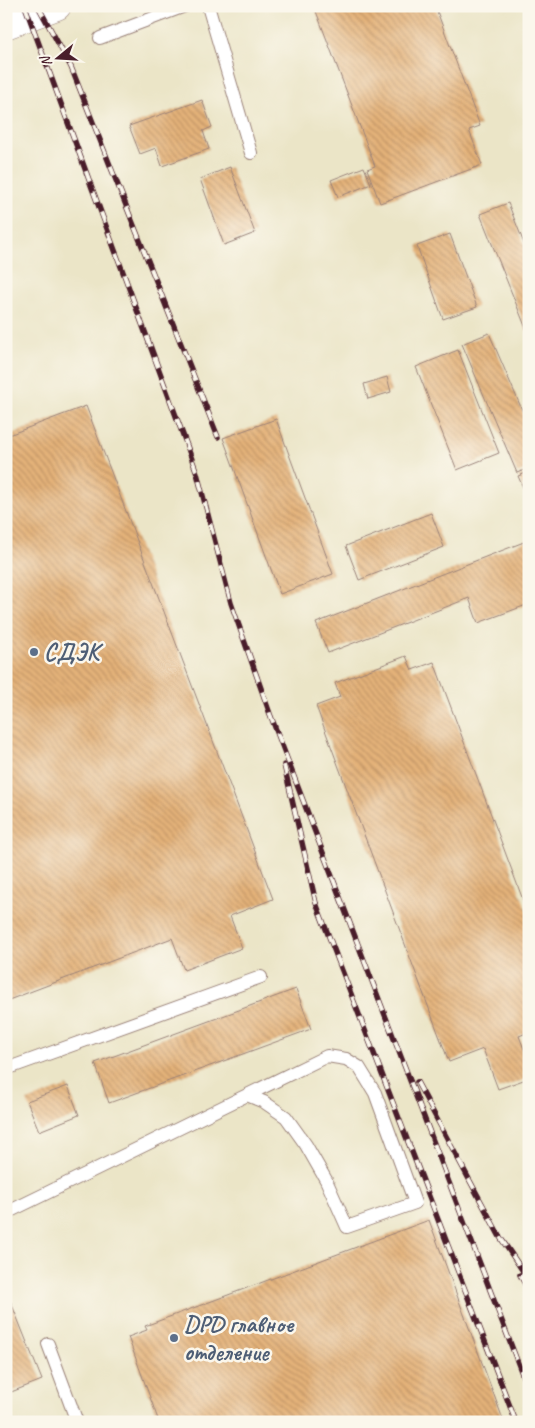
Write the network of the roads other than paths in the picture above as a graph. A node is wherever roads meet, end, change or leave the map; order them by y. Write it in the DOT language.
graph roads {
  1 [pos="57,6"];
  2 [pos="185,6"];
  3 [pos="208,6"];
  4 [pos="6,25"];
  5 [pos="100,38"];
  6 [pos="251,153"];
  7 [pos="261,977"];
  8 [pos="6,1069"];
  9 [pos="247,1095"];
  10 [pos="6,1213"];
  11 [pos="48,1344"];
  12 [pos="77,1422"];
  1 -- 4 [label="street"];
  2 -- 5 [label="lane"];
  3 -- 6 [label="lane"];
  7 -- 8 [label="lane"];
  9 -- 9 [label="lane"];
  9 -- 10 [label="lane"];
  11 -- 12 [label="lane"];
}
